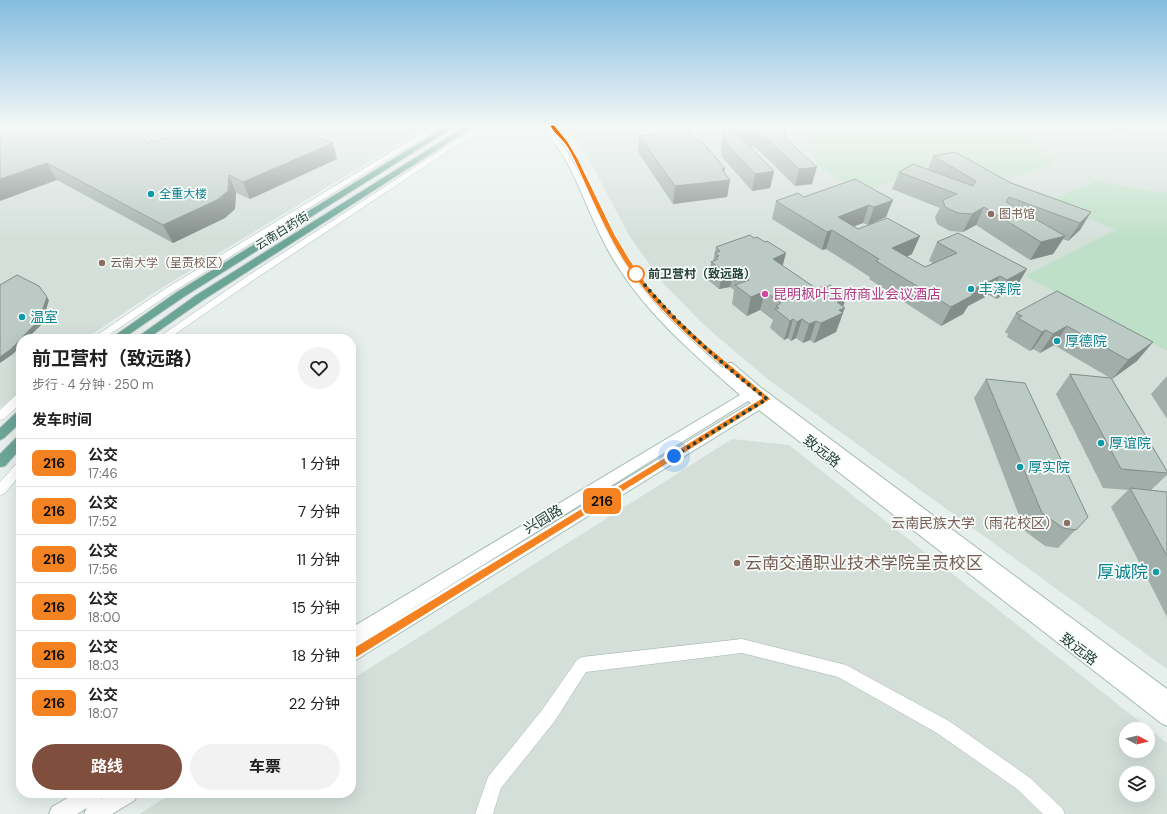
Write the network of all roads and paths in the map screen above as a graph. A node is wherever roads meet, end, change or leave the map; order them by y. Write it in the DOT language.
graph roads {
  1 [pos="377,164"];
  2 [pos="391,164"];
  3 [pos="411,164"];
  4 [pos="425,164"];
  5 [pos="571,164"];
  6 [pos="578,164"];
  7 [pos="104,334"];
  8 [pos="122,334"];
  9 [pos="147,334"];
  10 [pos="168,334"];
  11 [pos="758,397"];
  12 [pos="16,402"];
  13 [pos="0,416"];
  14 [pos="16,419"];
  15 [pos="0,434"];
  16 [pos="16,445"];
  17 [pos="0,462"];
  18 [pos="16,472"];
  19 [pos="0,490"];
  20 [pos="356,634"];
  21 [pos="356,652"];
  22 [pos="1167,700"];
  23 [pos="1167,717"];
  24 [pos="86,798"];
  25 [pos="120,798"];
  26 [pos="59,814"];
  27 [pos="94,814"];
  28 [pos="484,814"];
  29 [pos="1056,814"];
  1 -- 7 [label="street"];
  2 -- 8 [label="main road, 云南白药街"];
  3 -- 9 [label="main road, 云南白药街"];
  4 -- 10 [label="street"];
  5 -- 11 [label="main road, 致远路"];
  6 -- 11 [label="main road, 致远路"];
  11 -- 20 [label="main road, 兴园路"];
  11 -- 21 [label="main road, 兴园路"];
  11 -- 22 [label="main road, 致远路"];
  11 -- 23 [label="main road, 致远路"];
  12 -- 13 [label="street"];
  14 -- 15 [label="main road"];
  16 -- 17 [label="main road"];
  18 -- 19 [label="street"];
  24 -- 26 [label="main road"];
  25 -- 27 [label="main road"];
  28 -- 29 [label="street"];
}
